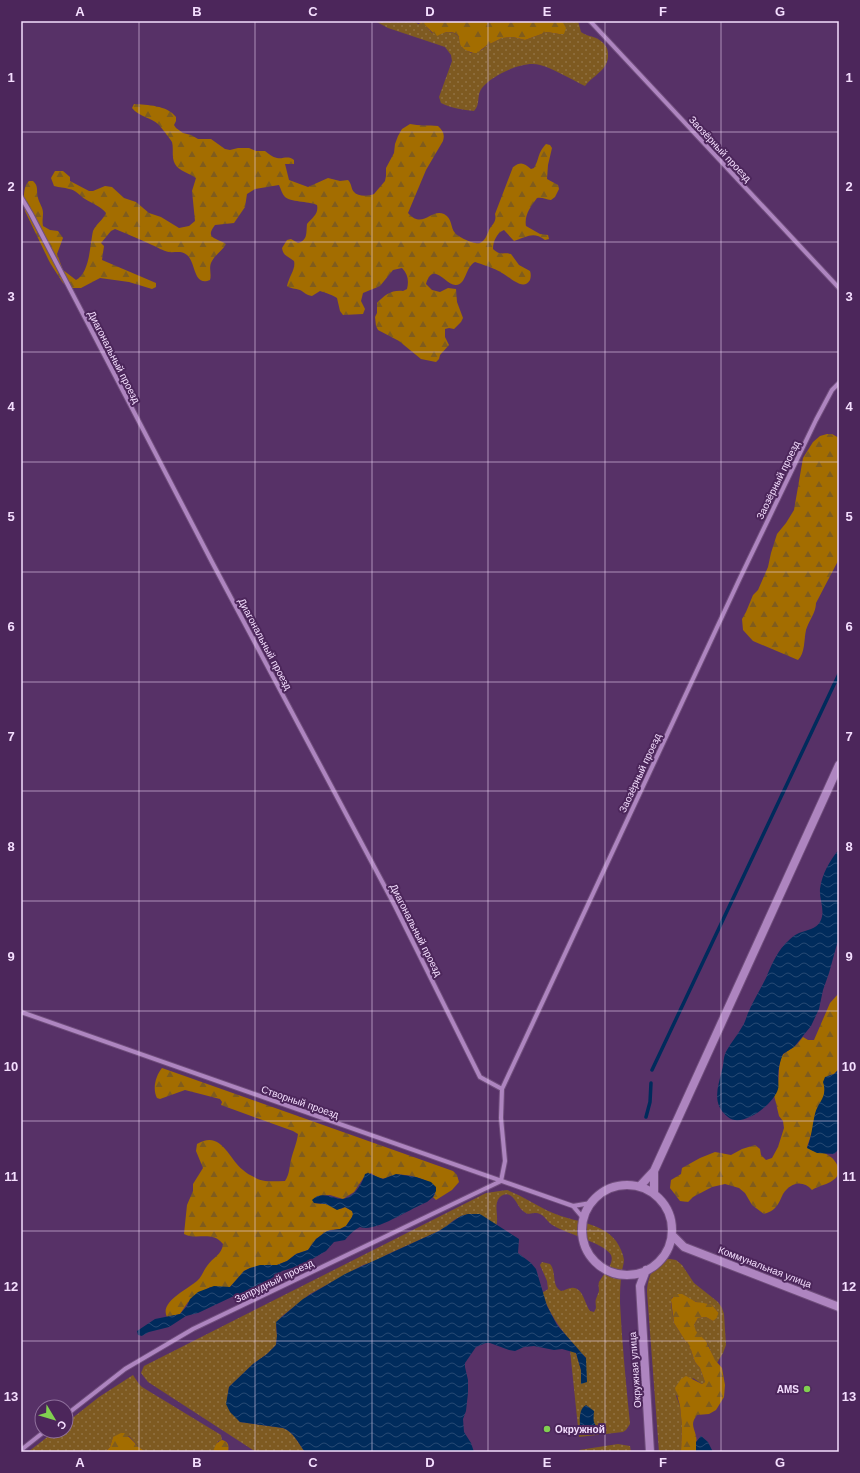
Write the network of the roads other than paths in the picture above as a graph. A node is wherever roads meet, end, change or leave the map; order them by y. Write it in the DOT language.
graph roads {
  1 [pos="590,21"];
  2 [pos="21,197"];
  3 [pos="839,288"];
  4 [pos="839,383"];
  5 [pos="839,765"];
  6 [pos="21,1012"];
  7 [pos="502,1089"];
  8 [pos="654,1171"];
  9 [pos="500,1181"];
  10 [pos="640,1186"];
  11 [pos="654,1193"];
  12 [pos="591,1204"];
  13 [pos="573,1206"];
  14 [pos="584,1219"];
  15 [pos="672,1235"];
  16 [pos="684,1247"];
  17 [pos="666,1251"];
  18 [pos="646,1270"];
  19 [pos="631,1274"];
  20 [pos="640,1286"];
  21 [pos="839,1306"];
  22 [pos="74,1409"];
  23 [pos="35,1439"];
  24 [pos="21,1450"];
  25 [pos="650,1452"];
  1 -- 3 [label="street, Заозёрный проезд"];
  2 -- 7 [label="street, Диагональный проезд"];
  4 -- 7 [label="street, Заозёрный проезд"];
  5 -- 8 [label="main road"];
  6 -- 9 [label="street, Створный проезд"];
  7 -- 9 [label="street, Заозёрный проезд"];
  8 -- 10 [label="main road"];
  8 -- 11 [label="main road"];
  9 -- 13 [label="street, Створный проезд"];
  9 -- 22 [label="street, Запрудный проезд"];
  10 -- 11 [label="main road"];
  10 -- 12 [label="main road"];
  11 -- 15 [label="main road"];
  12 -- 13 [label="street"];
  12 -- 14 [label="main road"];
  13 -- 14 [label="street"];
  14 -- 19 [label="main road"];
  15 -- 16 [label="main road"];
  15 -- 17 [label="main road"];
  16 -- 17 [label="main road"];
  16 -- 21 [label="main road, Коммунальная улица"];
  17 -- 18 [label="main road"];
  18 -- 19 [label="main road"];
  18 -- 20 [label="main road"];
  19 -- 20 [label="main road"];
  20 -- 25 [label="main road, Окружная улица"];
  23 -- 24 [label="street"];
}
